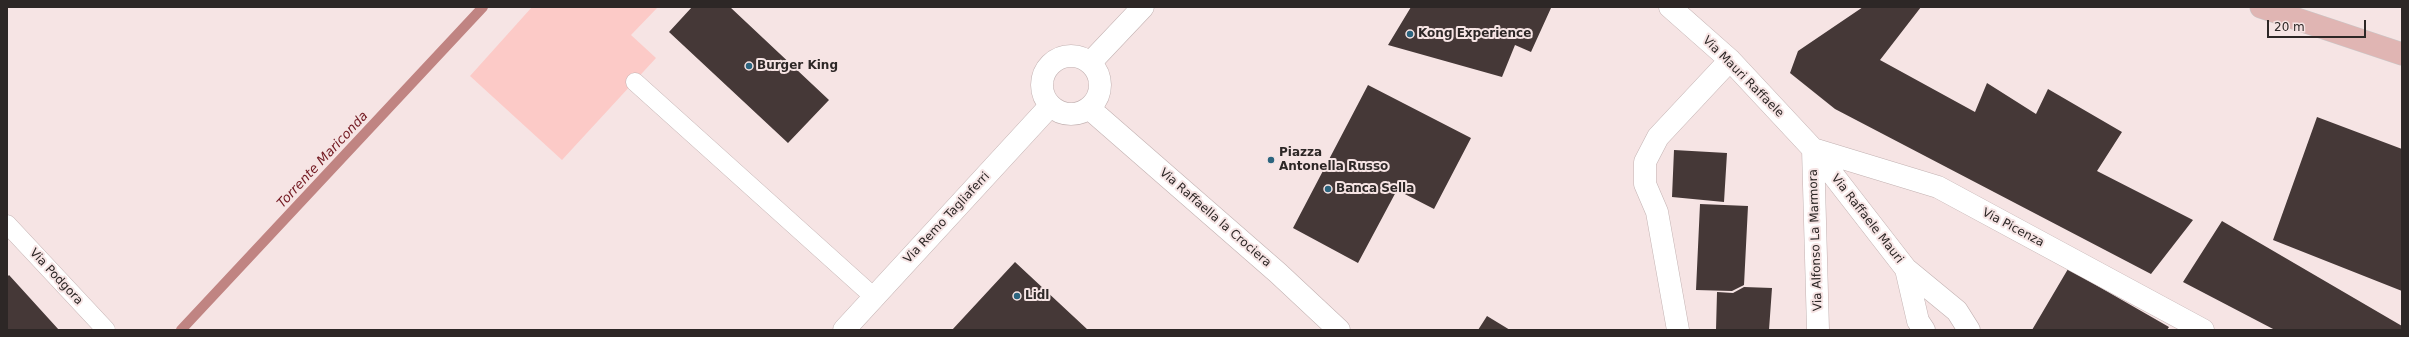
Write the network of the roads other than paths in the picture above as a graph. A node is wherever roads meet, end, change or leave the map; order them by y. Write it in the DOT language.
graph roads {
  1 [pos="1142,7"];
  2 [pos="1670,7"];
  3 [pos="2261,7"];
  4 [pos="2402,54"];
  5 [pos="1730,60"];
  6 [pos="1090,63"];
  7 [pos="635,82"];
  8 [pos="1050,106"];
  9 [pos="1090,108"];
  10 [pos="1813,149"];
  11 [pos="7,224"];
  12 [pos="1906,269"];
  13 [pos="874,297"];
  14 [pos="106,330"];
  15 [pos="844,330"];
  16 [pos="1340,330"];
  17 [pos="1678,330"];
  18 [pos="1818,330"];
  19 [pos="1924,330"];
  20 [pos="1969,330"];
  21 [pos="2203,330"];
  1 -- 6 [label="street"];
  2 -- 5 [label="street, Via Mauri Raffaele"];
  3 -- 4 [label="main road"];
  5 -- 10 [label="street, Via Mauri Raffaele"];
  5 -- 17 [label="street"];
  6 -- 8 [label="street"];
  6 -- 9 [label="street"];
  7 -- 13 [label="lane"];
  8 -- 9 [label="street"];
  8 -- 13 [label="street, Via Remo Tagliaferri"];
  9 -- 16 [label="street, Via Raffaella la Crociera"];
  10 -- 12 [label="street, Via Raffaele Mauri"];
  10 -- 18 [label="street, Via Alfonso La Marmora"];
  10 -- 21 [label="street, Via Picenza"];
  11 -- 14 [label="lane, Via Podgora"];
  12 -- 19 [label="street, Via Raffaele Mauri"];
  12 -- 20 [label="street, Via Raffaele Mauri"];
  13 -- 15 [label="street, Via Remo Tagliaferri"];
}
